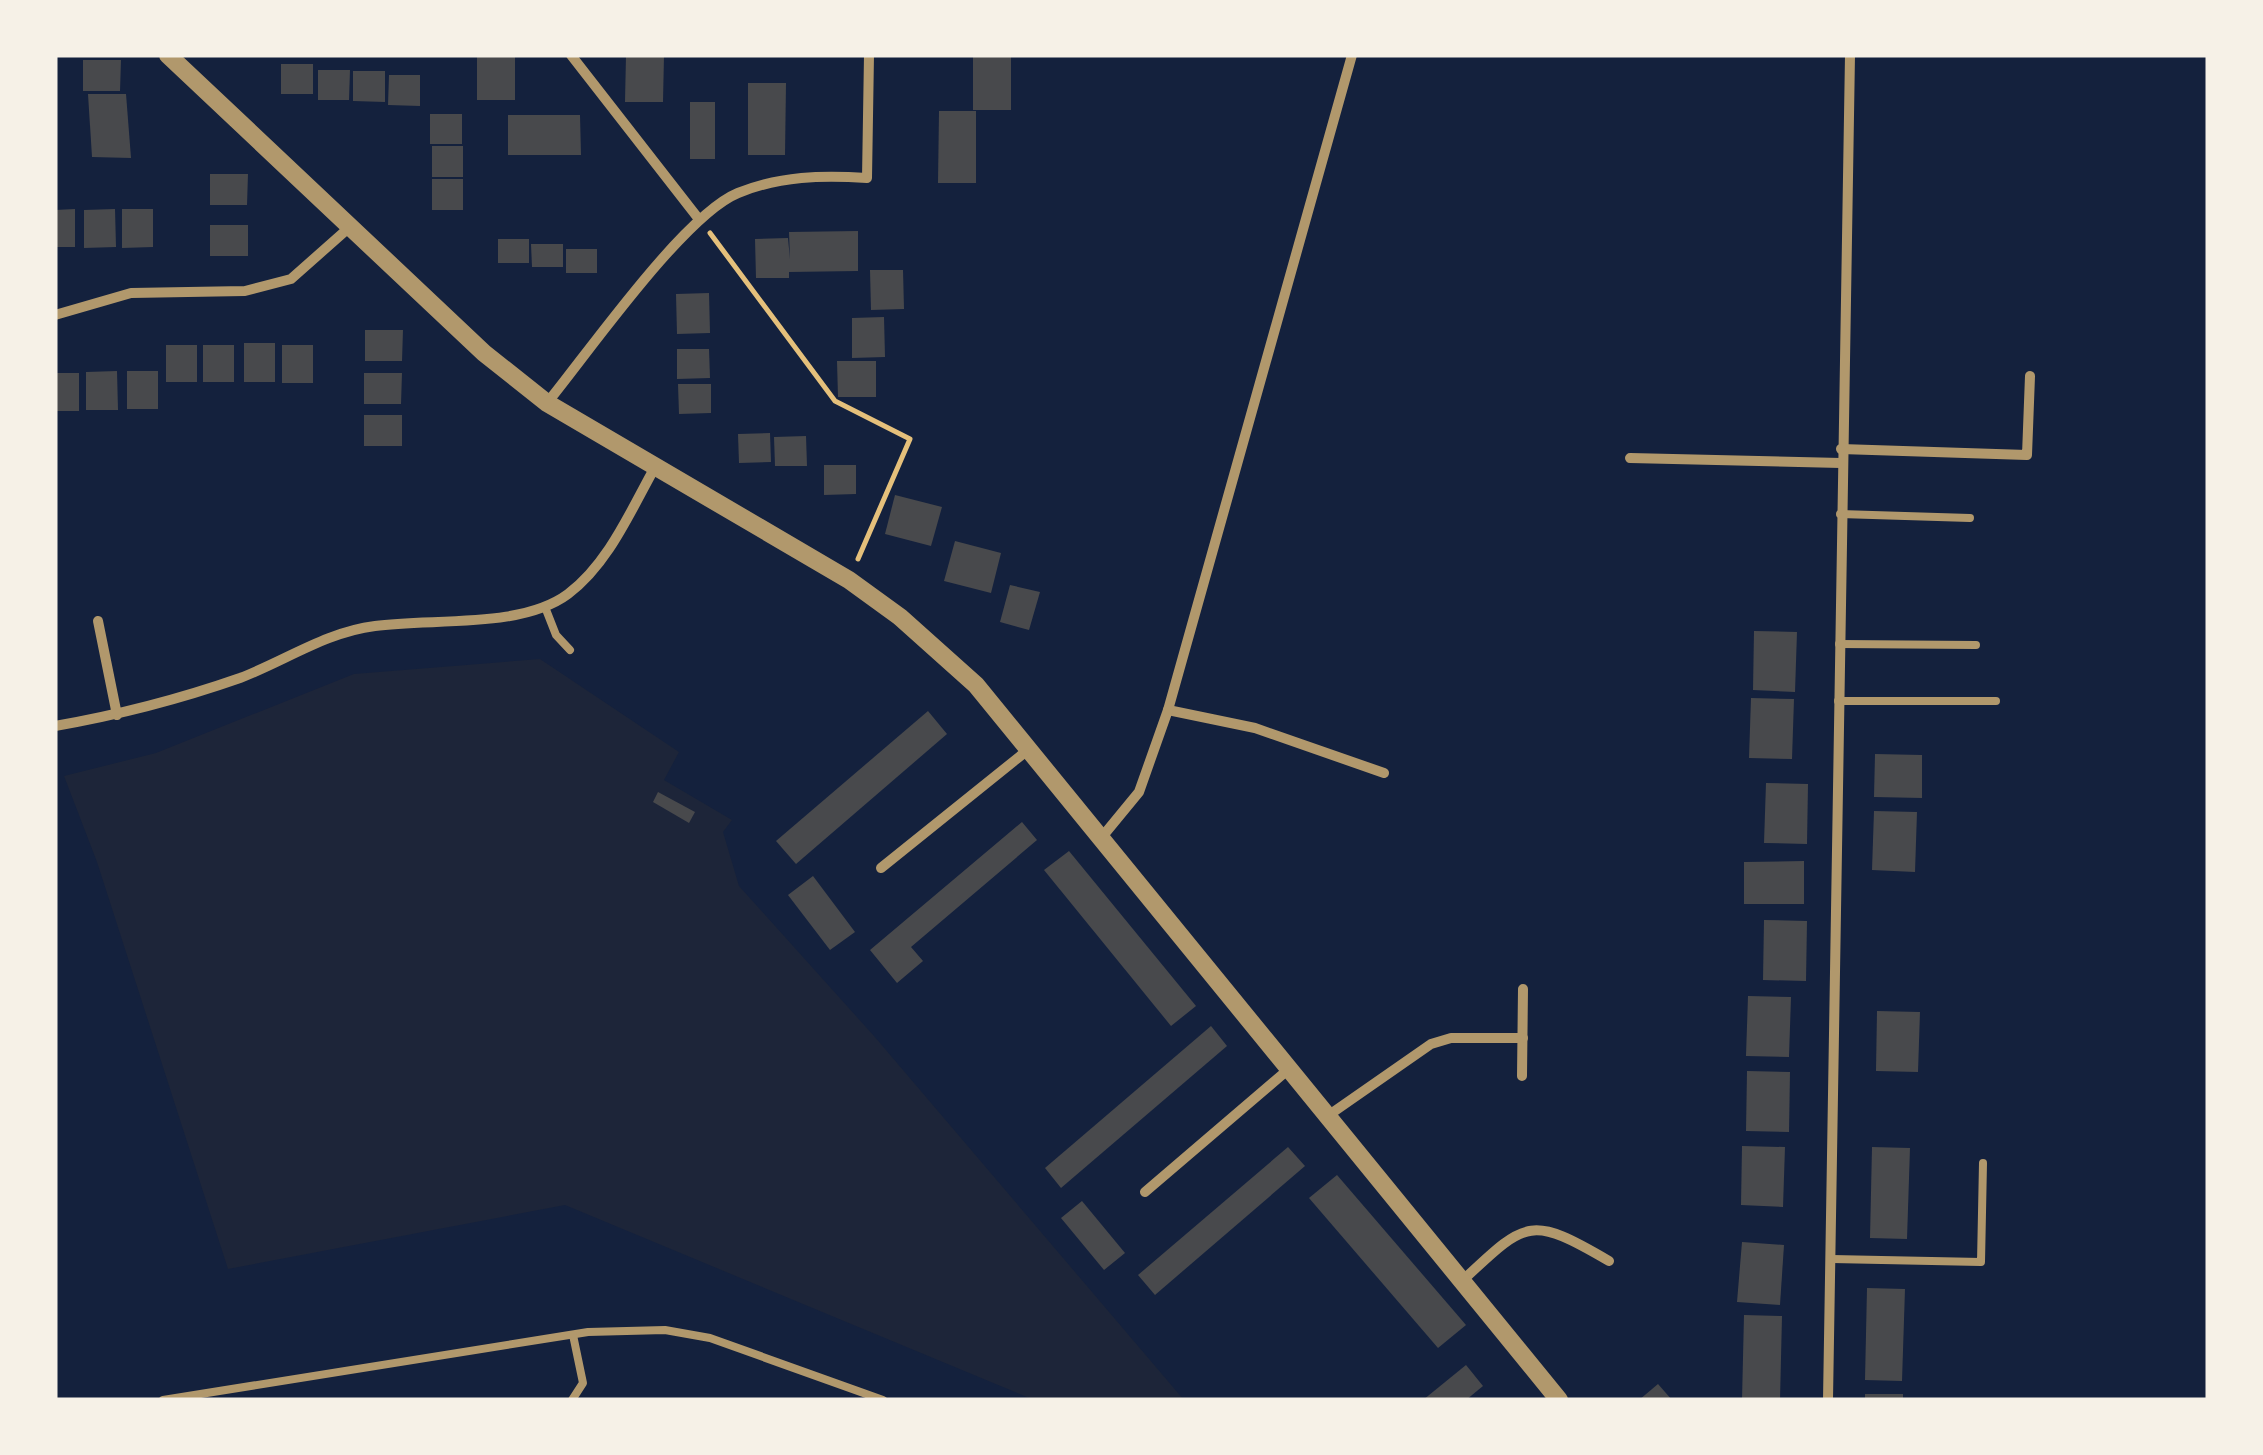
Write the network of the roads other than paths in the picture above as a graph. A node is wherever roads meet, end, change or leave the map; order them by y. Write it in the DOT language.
graph roads {
  1 [pos="168,55"];
  2 [pos="571,55"];
  3 [pos="869,55"];
  4 [pos="1352,55"];
  5 [pos="1850,55"];
  6 [pos="698,218"];
  7 [pos="352,224"];
  8 [pos="55,316"];
  9 [pos="2030,376"];
  10 [pos="547,403"];
  11 [pos="1842,449"];
  12 [pos="1630,458"];
  13 [pos="1841,463"];
  14 [pos="654,469"];
  15 [pos="1840,514"];
  16 [pos="1970,518"];
  17 [pos="545,607"];
  18 [pos="98,621"];
  19 [pos="1839,644"];
  20 [pos="1976,645"];
  21 [pos="570,650"];
  22 [pos="1838,701"];
  23 [pos="1996,701"];
  24 [pos="1168,710"];
  25 [pos="118,715"];
  26 [pos="55,726"];
  27 [pos="1030,748"];
  28 [pos="1384,773"];
  29 [pos="1102,837"];
  30 [pos="881,868"];
  31 [pos="1523,990"];
  32 [pos="1523,1038"];
  33 [pos="1290,1068"];
  34 [pos="1522,1076"];
  35 [pos="1329,1115"];
  36 [pos="1983,1162"];
  37 [pos="1144,1192"];
  38 [pos="1832,1259"];
  39 [pos="1608,1261"];
  40 [pos="1461,1282"];
  41 [pos="574,1335"];
  42 [pos="581,1388"];
  43 [pos="162,1400"];
  44 [pos="572,1400"];
  45 [pos="584,1400"];
  46 [pos="883,1400"];
  47 [pos="1558,1400"];
  48 [pos="1828,1400"];
  1 -- 7 [label="street"];
  2 -- 6 [label="street"];
  3 -- 6 [label="street"];
  4 -- 24 [label="street"];
  5 -- 11 [label="street"];
  6 -- 10 [label="street"];
  7 -- 8 [label="street"];
  7 -- 10 [label="street"];
  9 -- 11 [label="street"];
  10 -- 14 [label="street"];
  11 -- 13 [label="street"];
  12 -- 13 [label="street"];
  13 -- 15 [label="street"];
  14 -- 17 [label="street"];
  14 -- 27 [label="street"];
  15 -- 16 [label="lane"];
  15 -- 19 [label="street"];
  17 -- 21 [label="lane"];
  17 -- 25 [label="street"];
  18 -- 25 [label="street"];
  19 -- 20 [label="lane"];
  19 -- 22 [label="street"];
  22 -- 23 [label="lane"];
  22 -- 38 [label="street"];
  24 -- 28 [label="street"];
  24 -- 29 [label="street"];
  25 -- 26 [label="street"];
  27 -- 29 [label="street"];
  27 -- 30 [label="street"];
  29 -- 33 [label="street"];
  31 -- 32 [label="street"];
  32 -- 34 [label="street"];
  32 -- 35 [label="street"];
  33 -- 35 [label="street"];
  33 -- 37 [label="street"];
  35 -- 40 [label="street"];
  36 -- 38 [label="lane"];
  38 -- 48 [label="street"];
  39 -- 40 [label="street"];
  40 -- 47 [label="street"];
  41 -- 42 [label="lane"];
  41 -- 43 [label="lane"];
  41 -- 46 [label="lane"];
  42 -- 44 [label="lane"];
  42 -- 45 [label="lane"];
}
